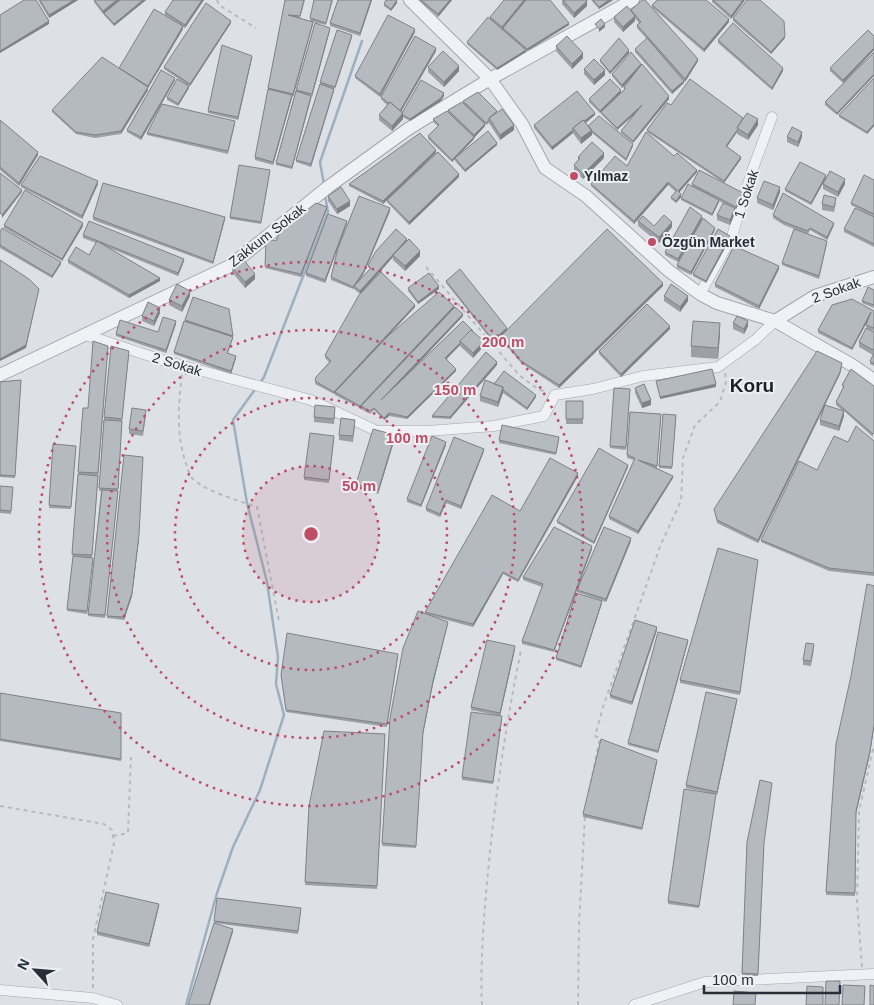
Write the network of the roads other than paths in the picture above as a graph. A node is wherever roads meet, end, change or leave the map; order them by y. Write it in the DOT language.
graph roads {
  1 [pos="410,0"];
  2 [pos="633,0"];
  3 [pos="490,79"];
  4 [pos="772,117"];
  5 [pos="874,277"];
  6 [pos="700,294"];
  7 [pos="774,322"];
  8 [pos="86,335"];
  9 [pos="0,374"];
  10 [pos="874,380"];
  11 [pos="874,974"];
  12 [pos="0,990"];
  13 [pos="117,1005"];
  14 [pos="634,1005"];
  1 -- 3 [label="street"];
  2 -- 3 [label="street, Zakkum Sokak"];
  3 -- 6 [label="street"];
  3 -- 8 [label="street, Zakkum Sokak"];
  4 -- 6 [label="street, 1 Sokak"];
  5 -- 7 [label="street, 2 Sokak"];
  6 -- 7 [label="street"];
  7 -- 8 [label="street, 2 Sokak"];
  7 -- 10 [label="street"];
  8 -- 9 [label="street, Zakkum Sokak"];
  11 -- 14 [label="street"];
  12 -- 13 [label="street"];
}
